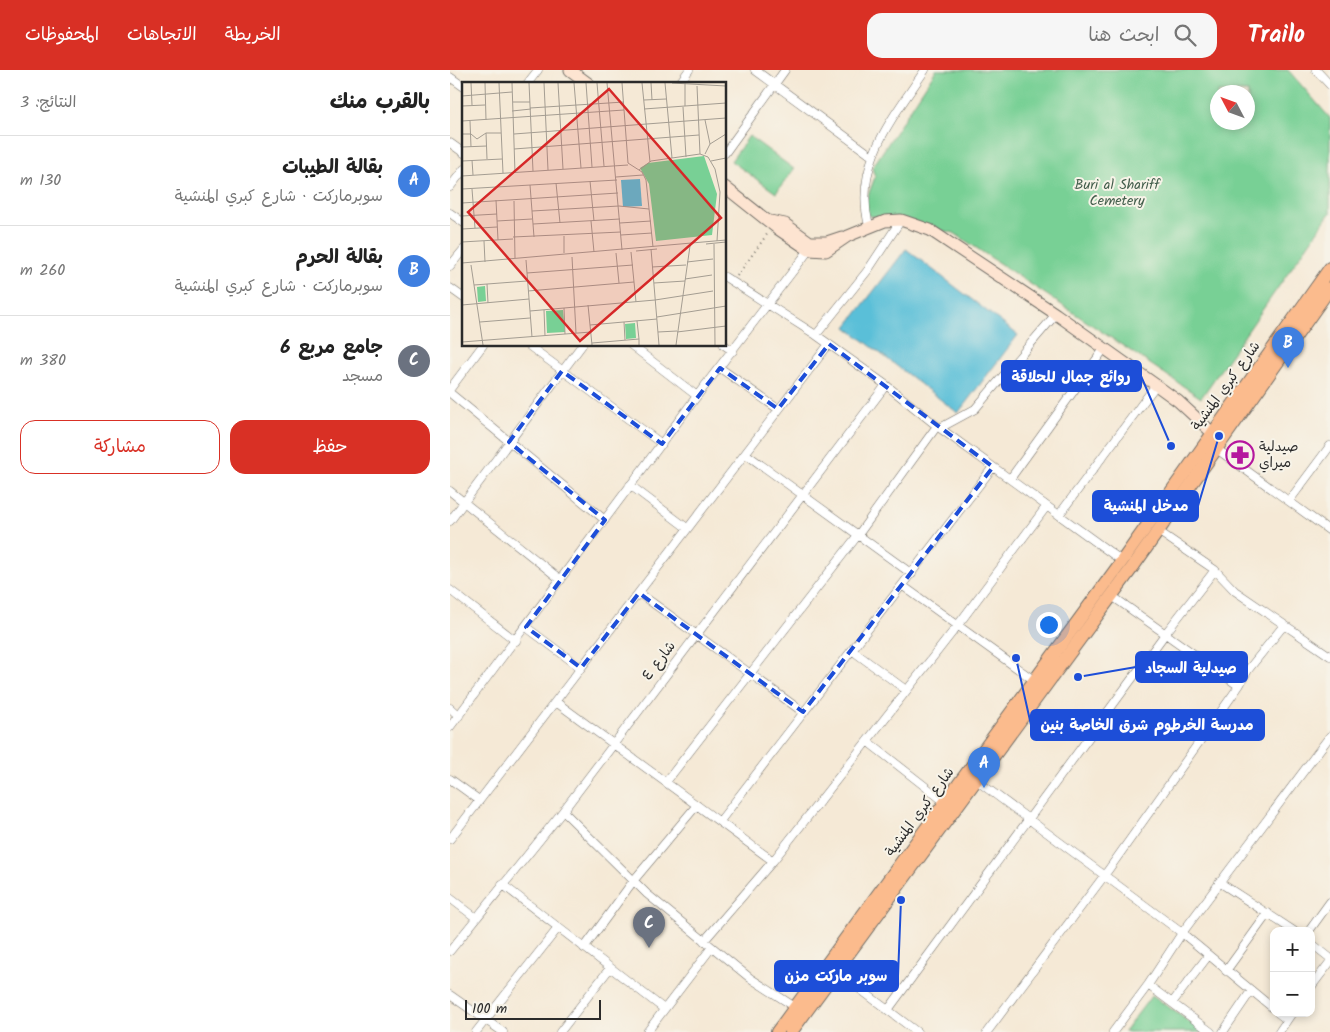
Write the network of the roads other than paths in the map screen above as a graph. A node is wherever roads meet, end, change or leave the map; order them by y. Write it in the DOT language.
graph roads {
  1 [pos="538,70"];
  2 [pos="570,70"];
  3 [pos="689,70"];
  4 [pos="755,70"];
  5 [pos="785,70"];
  6 [pos="925,70"];
  7 [pos="1316,70"];
  8 [pos="450,77"];
  9 [pos="529,82"];
  10 [pos="585,82"];
  11 [pos="680,82"];
  12 [pos="774,84"];
  13 [pos="1330,85"];
  14 [pos="462,86"];
  15 [pos="450,143"];
  16 [pos="462,152"];
  17 [pos="726,152"];
  18 [pos="872,156"];
  19 [pos="462,172"];
  20 [pos="450,187"];
  21 [pos="726,188"];
  22 [pos="450,213"];
  23 [pos="901,220"];
  24 [pos="462,222"];
  25 [pos="771,223"];
  26 [pos="868,226"];
  27 [pos="848,236"];
  28 [pos="809,250"];
  29 [pos="462,251"];
  30 [pos="450,266"];
  31 [pos="1330,268"];
  32 [pos="726,278"];
  33 [pos="450,288"];
  34 [pos="1330,288"];
  35 [pos="462,297"];
  36 [pos="768,305"];
  37 [pos="1056,314"];
  38 [pos="816,335"];
  39 [pos="829,344"];
  40 [pos="482,346"];
  41 [pos="529,346"];
  42 [pos="581,346"];
  43 [pos="632,346"];
  44 [pos="726,346"];
  45 [pos="1104,349"];
  46 [pos="733,351"];
  47 [pos="720,368"];
  48 [pos="562,371"];
  49 [pos="886,385"];
  50 [pos="1156,385"];
  51 [pos="450,389"];
  52 [pos="450,393"];
  53 [pos="697,396"];
  54 [pos="778,409"];
  55 [pos="938,427"];
  56 [pos="1209,437"];
  57 [pos="509,442"];
  58 [pos="662,444"];
  59 [pos="1220,445"];
  60 [pos="1330,446"];
  61 [pos="746,454"];
  62 [pos="993,467"];
  63 [pos="1010,479"];
  64 [pos="630,486"];
  65 [pos="450,491"];
  66 [pos="802,494"];
  67 [pos="1289,501"];
  68 [pos="464,502"];
  69 [pos="1046,507"];
  70 [pos="1059,515"];
  71 [pos="606,520"];
  72 [pos="450,521"];
  73 [pos="688,528"];
  74 [pos="1158,531"];
  75 [pos="1330,531"];
  76 [pos="858,535"];
  77 [pos="1122,561"];
  78 [pos="1215,570"];
  79 [pos="912,574"];
  80 [pos="561,580"];
  81 [pos="903,586"];
  82 [pos="450,590"];
  83 [pos="639,593"];
  84 [pos="1112,596"];
  85 [pos="958,625"];
  86 [pos="1284,625"];
  87 [pos="526,627"];
  88 [pos="1165,634"];
  89 [pos="694,635"];
  90 [pos="516,641"];
  91 [pos="853,651"];
  92 [pos="1330,656"];
  93 [pos="581,668"];
  94 [pos="750,674"];
  95 [pos="1035,681"];
  96 [pos="1239,686"];
  97 [pos="906,690"];
  98 [pos="556,702"];
  99 [pos="450,708"];
  100 [pos="803,712"];
  101 [pos="459,716"];
  102 [pos="450,727"];
  103 [pos="1330,736"];
  104 [pos="867,740"];
  105 [pos="613,744"];
  106 [pos="450,779"];
  107 [pos="976,780"];
  108 [pos="666,782"];
  109 [pos="479,800"];
  110 [pos="945,802"];
  111 [pos="696,805"];
  112 [pos="563,811"];
  113 [pos="1028,819"];
  114 [pos="720,821"];
  115 [pos="450,838"];
  116 [pos="773,860"];
  117 [pos="1104,876"];
  118 [pos="634,880"];
  119 [pos="1219,882"];
  120 [pos="502,884"];
  121 [pos="450,898"];
  122 [pos="1330,902"];
  123 [pos="1268,913"];
  124 [pos="475,917"];
  125 [pos="1288,927"];
  126 [pos="1312,927"];
  127 [pos="558,928"];
  128 [pos="1182,932"];
  129 [pos="704,941"];
  130 [pos="1315,946"];
  131 [pos="712,947"];
  132 [pos="584,948"];
  133 [pos="450,950"];
  134 [pos="1208,956"];
  135 [pos="1330,958"];
  136 [pos="1330,962"];
  137 [pos="610,968"];
  138 [pos="836,971"];
  139 [pos="1226,971"];
  140 [pos="1315,982"];
  141 [pos="1148,985"];
  142 [pos="1251,991"];
  143 [pos="450,995"];
  144 [pos="1172,1003"];
  145 [pos="795,1007"];
  146 [pos="1270,1007"];
  147 [pos="664,1009"];
  148 [pos="888,1010"];
  149 [pos="1283,1017"];
  150 [pos="1289,1017"];
  151 [pos="485,1020"];
  152 [pos="1287,1020"];
  153 [pos="476,1032"];
  154 [pos="503,1032"];
  155 [pos="560,1032"];
  156 [pos="647,1032"];
  157 [pos="777,1032"];
  158 [pos="791,1032"];
  159 [pos="917,1032"];
  160 [pos="987,1032"];
  161 [pos="1113,1032"];
  162 [pos="1211,1032"];
  163 [pos="1223,1032"];
  164 [pos="1279,1032"];
  1 -- 9 [label="street"];
  2 -- 10 [label="main road"];
  3 -- 11 [label="street"];
  4 -- 12 [label="street"];
  5 -- 12 [label="street"];
  6 -- 18 [label="street"];
  7 -- 13 [label="street"];
  8 -- 14 [label="street"];
  12 -- 17 [label="street"];
  12 -- 18 [label="street"];
  15 -- 16 [label="street"];
  18 -- 26 [label="street"];
  19 -- 20 [label="street"];
  21 -- 25 [label="main road"];
  22 -- 24 [label="street"];
  23 -- 26 [label="main road"];
  23 -- 37 [label="main road"];
  23 -- 38 [label="street"];
  25 -- 27 [label="main road"];
  25 -- 28 [label="main road"];
  26 -- 27 [label="main road"];
  27 -- 28 [label="main road"];
  28 -- 36 [label="street"];
  29 -- 30 [label="street"];
  31 -- 56 [label="main road, شارع كبري المنشية"];
  32 -- 36 [label="street"];
  33 -- 35 [label="street"];
  34 -- 59 [label="main road, شارع كبري المنشية"];
  36 -- 38 [label="street"];
  36 -- 46 [label="street"];
  37 -- 45 [label="main road"];
  37 -- 55 [label="street"];
  38 -- 39 [label="street"];
  39 -- 49 [label="street"];
  39 -- 54 [label="street"];
  40 -- 51 [label="street"];
  41 -- 48 [label="street"];
  42 -- 48 [label="street"];
  43 -- 53 [label="street"];
  44 -- 46 [label="street"];
  45 -- 50 [label="main road"];
  45 -- 63 [label="street"];
  46 -- 47 [label="street"];
  47 -- 53 [label="street"];
  47 -- 54 [label="street"];
  48 -- 57 [label="street"];
  48 -- 58 [label="street"];
  49 -- 55 [label="street"];
  49 -- 66 [label="street, شارع ٤"];
  50 -- 56 [label="main road"];
  50 -- 70 [label="street"];
  52 -- 57 [label="street"];
  53 -- 58 [label="street"];
  54 -- 61 [label="street"];
  55 -- 62 [label="street"];
  55 -- 76 [label="street"];
  56 -- 59 [label="main road"];
  56 -- 77 [label="main road, شارع كبري المنشية"];
  57 -- 68 [label="street"];
  57 -- 71 [label="street"];
  58 -- 64 [label="street"];
  59 -- 67 [label="street"];
  59 -- 74 [label="main road, شارع كبري المنشية"];
  60 -- 67 [label="street"];
  61 -- 66 [label="street"];
  61 -- 73 [label="street"];
  62 -- 63 [label="street"];
  62 -- 79 [label="street"];
  63 -- 69 [label="street"];
  64 -- 71 [label="street"];
  64 -- 73 [label="street"];
  65 -- 68 [label="street"];
  66 -- 76 [label="street"];
  66 -- 89 [label="street, شارع ٤"];
  67 -- 75 [label="street"];
  68 -- 72 [label="street"];
  68 -- 80 [label="street"];
  69 -- 70 [label="street"];
  69 -- 85 [label="street"];
  70 -- 77 [label="street"];
  71 -- 80 [label="street"];
  73 -- 83 [label="street"];
  74 -- 78 [label="street"];
  74 -- 84 [label="main road, شارع كبري المنشية"];
  76 -- 79 [label="street"];
  76 -- 94 [label="street"];
  77 -- 95 [label="main road, شارع كبري المنشية"];
  78 -- 86 [label="street"];
  78 -- 88 [label="street"];
  79 -- 81 [label="street"];
  80 -- 87 [label="street"];
  81 -- 85 [label="street"];
  81 -- 91 [label="street"];
  82 -- 90 [label="street"];
  83 -- 89 [label="street"];
  83 -- 93 [label="street"];
  84 -- 88 [label="street"];
  84 -- 107 [label="main road, شارع كبري المنشية"];
  85 -- 95 [label="street"];
  85 -- 97 [label="street"];
  86 -- 92 [label="street"];
  86 -- 96 [label="street"];
  87 -- 90 [label="street"];
  87 -- 93 [label="street"];
  88 -- 96 [label="street"];
  88 -- 113 [label="street"];
  89 -- 94 [label="street"];
  89 -- 105 [label="street, شارع ٤"];
  90 -- 101 [label="street"];
  91 -- 97 [label="street"];
  91 -- 100 [label="street"];
  93 -- 98 [label="street"];
  94 -- 100 [label="street"];
  94 -- 108 [label="street"];
  95 -- 110 [label="main road, شارع كبري المنشية"];
  96 -- 117 [label="street"];
  97 -- 104 [label="street"];
  98 -- 105 [label="street"];
  98 -- 109 [label="street"];
  99 -- 101 [label="street"];
  100 -- 114 [label="street"];
  101 -- 102 [label="street"];
  103 -- 119 [label="street"];
  104 -- 110 [label="street"];
  104 -- 116 [label="street"];
  105 -- 108 [label="street"];
  105 -- 112 [label="street, شارع ٤"];
  106 -- 109 [label="street"];
  107 -- 113 [label="street"];
  107 -- 138 [label="main road, شارع كبري المنشية"];
  108 -- 111 [label="street"];
  109 -- 115 [label="street"];
  110 -- 145 [label="main road, شارع كبري المنشية"];
  111 -- 114 [label="street"];
  111 -- 118 [label="street"];
  112 -- 118 [label="street"];
  112 -- 120 [label="street, شارع ٤"];
  113 -- 117 [label="street"];
  113 -- 148 [label="street"];
  114 -- 116 [label="street"];
  116 -- 129 [label="street"];
  117 -- 128 [label="street"];
  117 -- 160 [label="street"];
  118 -- 129 [label="street"];
  118 -- 132 [label="street"];
  119 -- 123 [label="street"];
  119 -- 128 [label="street"];
  120 -- 124 [label="street, شارع ٤"];
  120 -- 127 [label="street"];
  121 -- 124 [label="street"];
  122 -- 126 [label="street"];
  123 -- 125 [label="street"];
  123 -- 139 [label="street"];
  124 -- 133 [label="street, شارع ٤"];
  127 -- 132 [label="street"];
  127 -- 151 [label="street"];
  128 -- 134 [label="street"];
  128 -- 141 [label="street"];
  129 -- 131 [label="street"];
  130 -- 135 [label="street"];
  131 -- 145 [label="street"];
  131 -- 147 [label="street"];
  132 -- 137 [label="street"];
  134 -- 139 [label="street"];
  134 -- 144 [label="street"];
  136 -- 140 [label="street"];
  137 -- 147 [label="street"];
  137 -- 155 [label="street"];
  138 -- 148 [label="street"];
  138 -- 158 [label="main road, شارع كبري المنشية"];
  139 -- 142 [label="street"];
  141 -- 144 [label="street"];
  141 -- 161 [label="street"];
  142 -- 146 [label="street"];
  142 -- 163 [label="street"];
  143 -- 151 [label="street"];
  144 -- 162 [label="street"];
  145 -- 157 [label="main road, شارع كبري المنشية"];
  147 -- 156 [label="street"];
  148 -- 159 [label="street"];
  149 -- 152 [label="street"];
  150 -- 152 [label="street"];
  151 -- 153 [label="street"];
  151 -- 154 [label="street"];
  152 -- 164 [label="street"];
}
